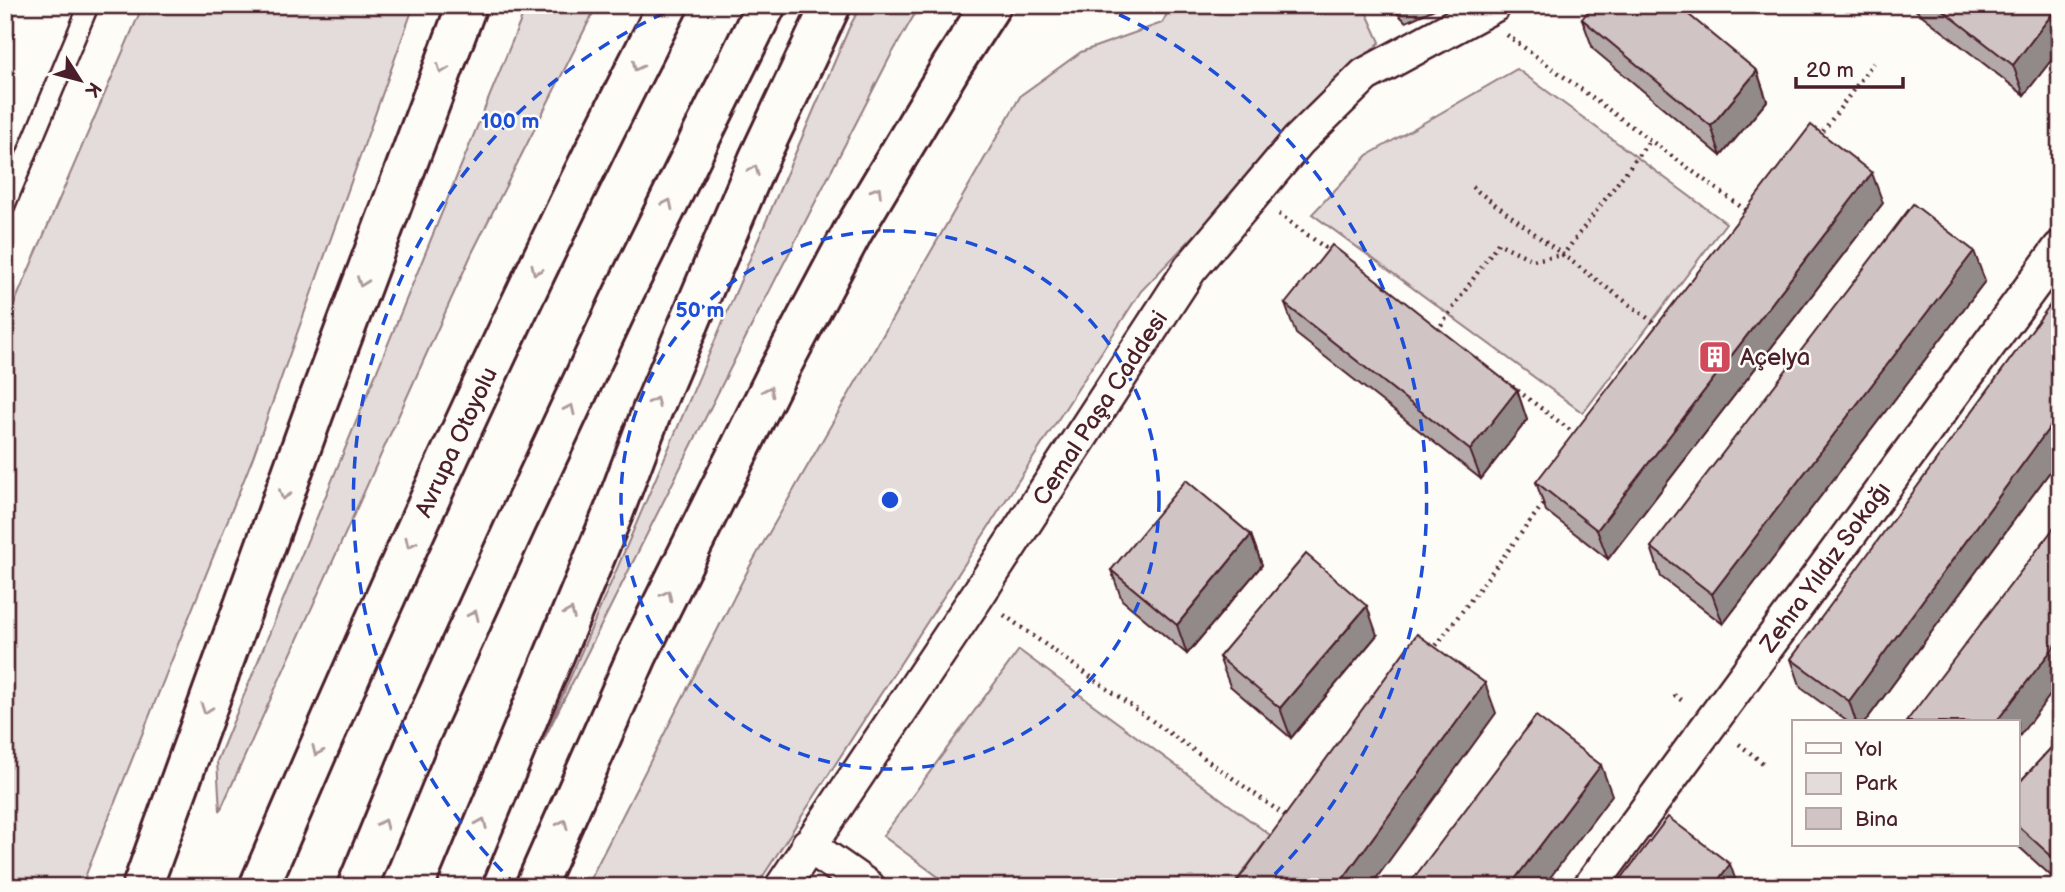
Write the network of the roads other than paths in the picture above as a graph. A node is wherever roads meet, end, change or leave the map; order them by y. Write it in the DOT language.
graph roads {
  1 [pos="89,5"];
  2 [pos="467,5"];
  3 [pos="668,5"];
  4 [pos="766,5"];
  5 [pos="831,5"];
  6 [pos="991,5"];
  7 [pos="1486,10"];
  8 [pos="5,206"];
  9 [pos="2060,248"];
  10 [pos="808,845"];
  11 [pos="143,880"];
  12 [pos="259,887"];
  13 [pos="357,887"];
  14 [pos="457,887"];
  15 [pos="535,887"];
  16 [pos="782,887"];
  17 [pos="868,887"];
  18 [pos="1590,887"];
  1 -- 8 [label="lane"];
  2 -- 11 [label="highway, one-way"];
  3 -- 12 [label="highway, Avrupa Otoyolu, one-way"];
  13 -- 4 [label="highway, one-way"];
  14 -- 5 [label="highway, one-way"];
  15 -- 6 [label="highway, one-way"];
  7 -- 10 [label="street, Cemal Paşa Caddesi"];
  9 -- 18 [label="street, Zehra Yıldız Sokağı"];
  10 -- 16 [label="street, Cemal Paşa Caddesi"];
  10 -- 17 [label="street"];
}
